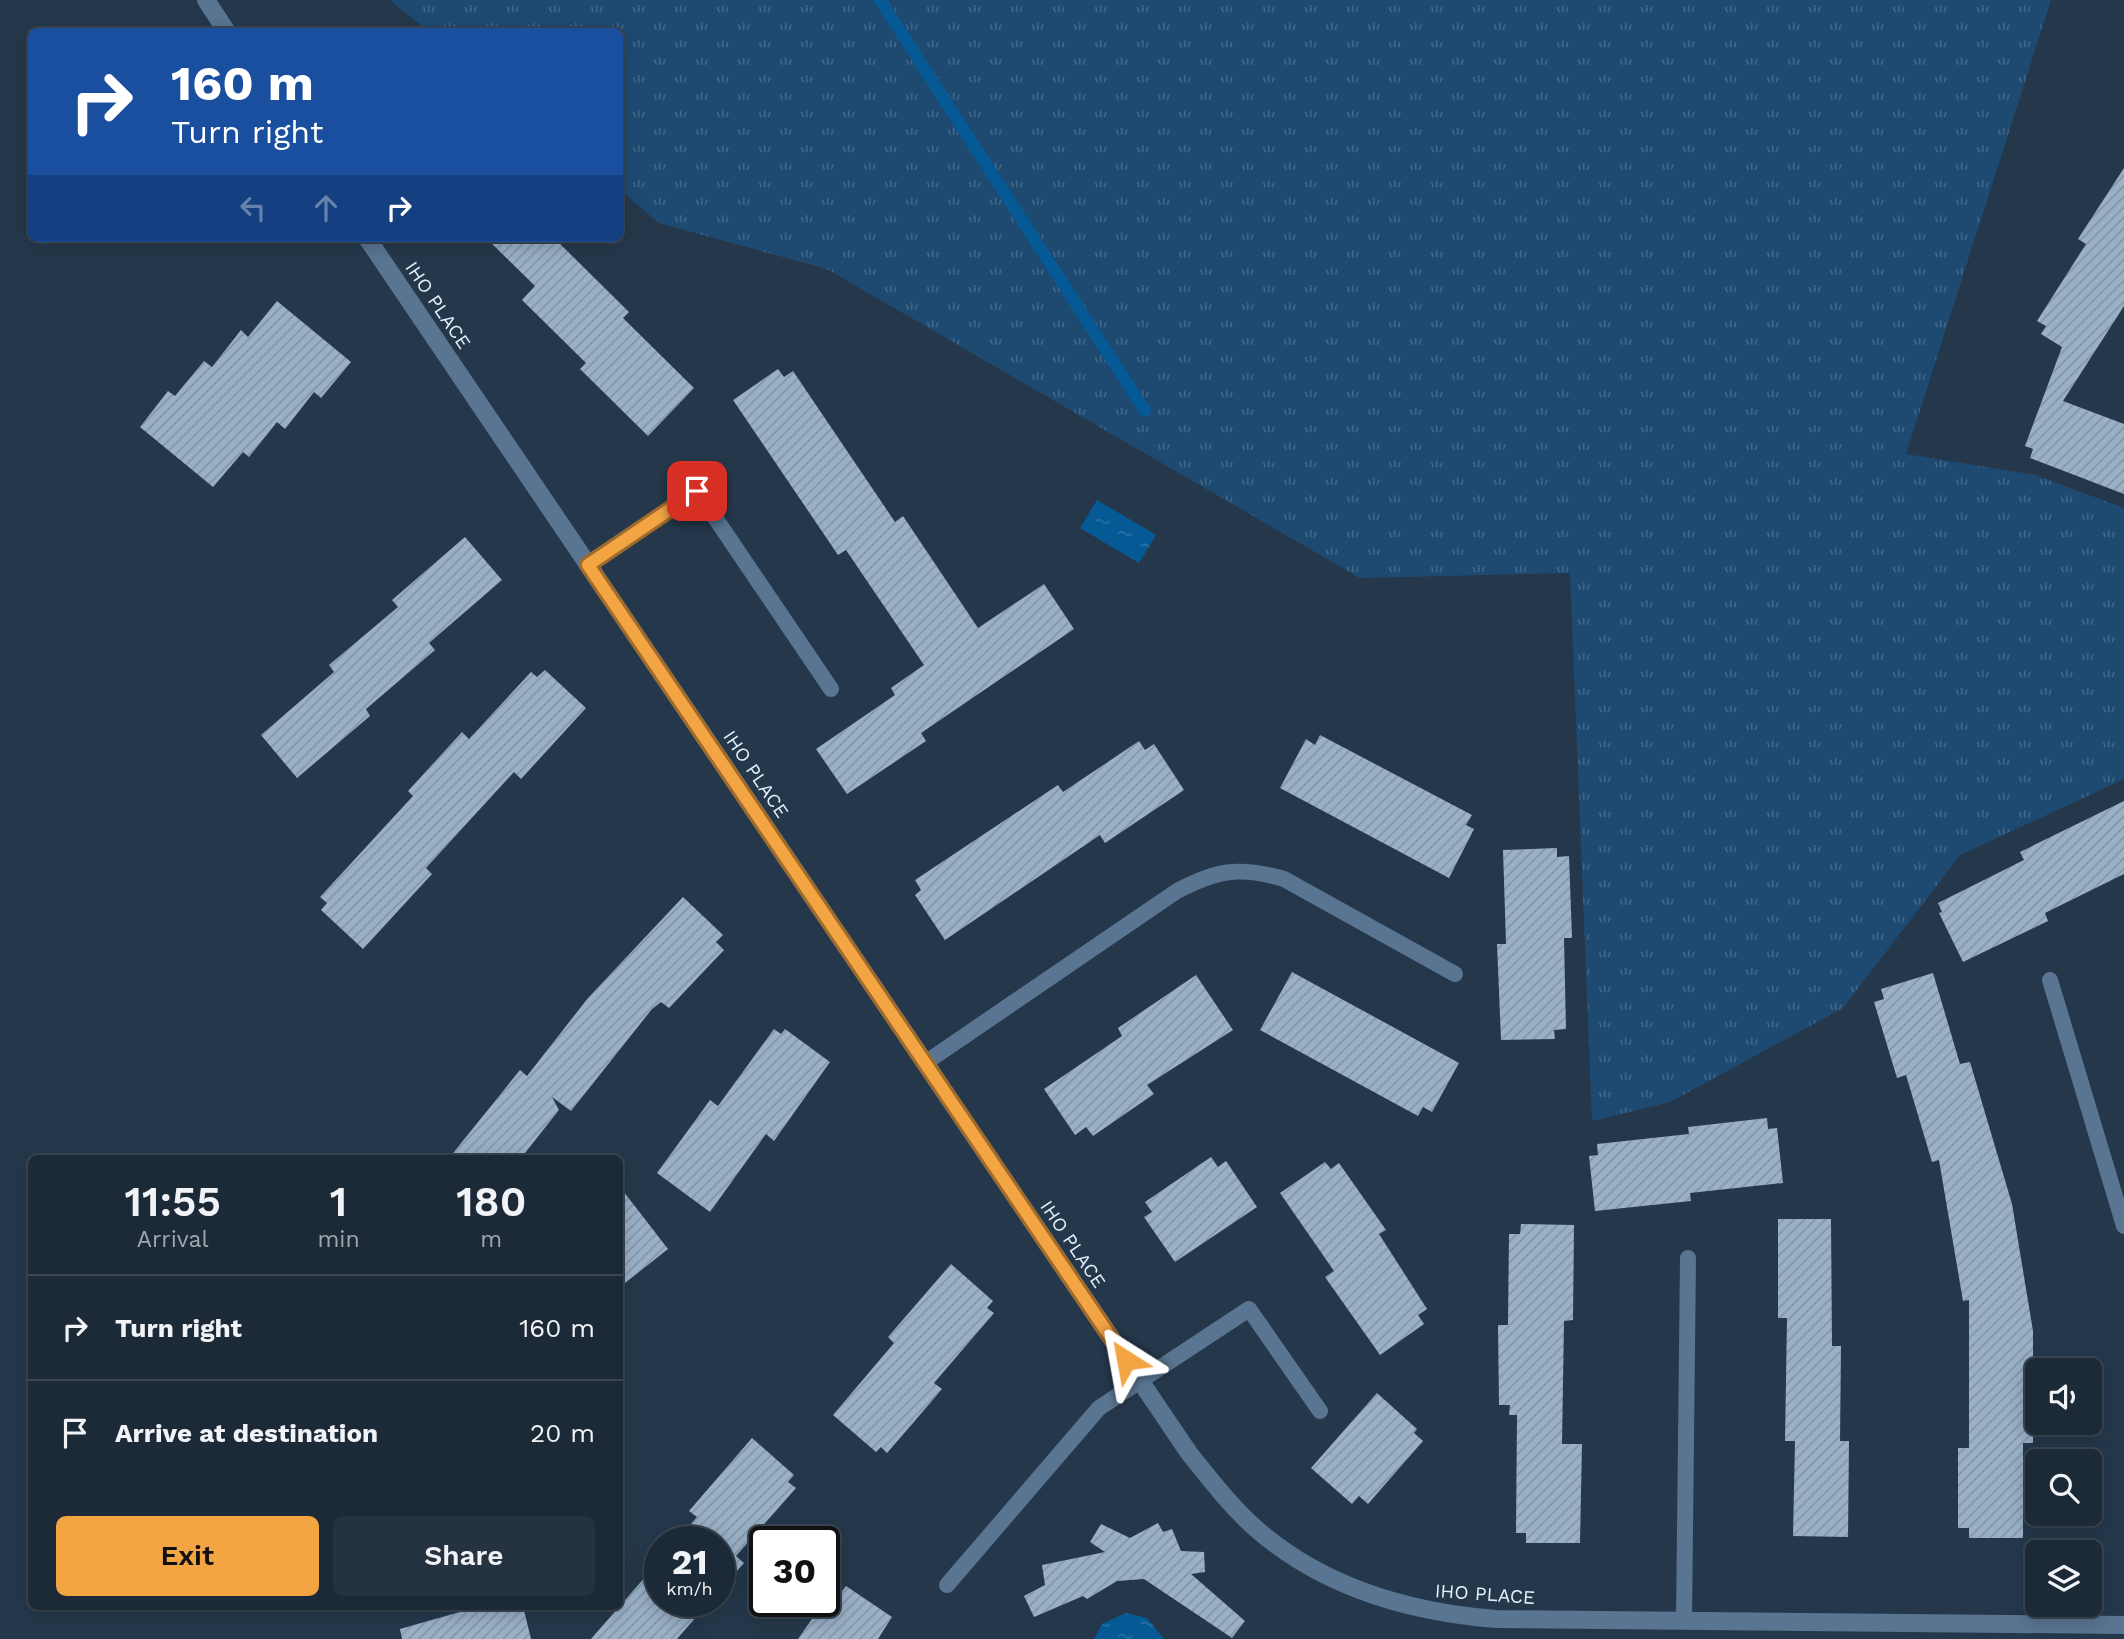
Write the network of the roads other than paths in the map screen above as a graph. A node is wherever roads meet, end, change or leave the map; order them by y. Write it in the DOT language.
graph roads {
  1 [pos="206,0"];
  2 [pos="225,28"];
  3 [pos="370,242"];
  4 [pos="588,565"];
  5 [pos="831,689"];
  6 [pos="1455,974"];
  7 [pos="2050,980"];
  8 [pos="925,1063"];
  9 [pos="2124,1226"];
  10 [pos="1688,1258"];
  11 [pos="1141,1382"];
  12 [pos="1320,1411"];
  13 [pos="947,1585"];
  14 [pos="1684,1621"];
  15 [pos="2124,1625"];
  1 -- 2 [label="street"];
  3 -- 4 [label="street, IHO PLACE"];
  4 -- 5 [label="lane"];
  4 -- 8 [label="street, IHO PLACE"];
  6 -- 8 [label="lane"];
  7 -- 9 [label="lane"];
  8 -- 11 [label="street, IHO PLACE"];
  10 -- 14 [label="lane"];
  11 -- 12 [label="lane"];
  11 -- 13 [label="lane"];
  11 -- 14 [label="street, IHO PLACE"];
  14 -- 15 [label="street, IHO PLACE"];
}
